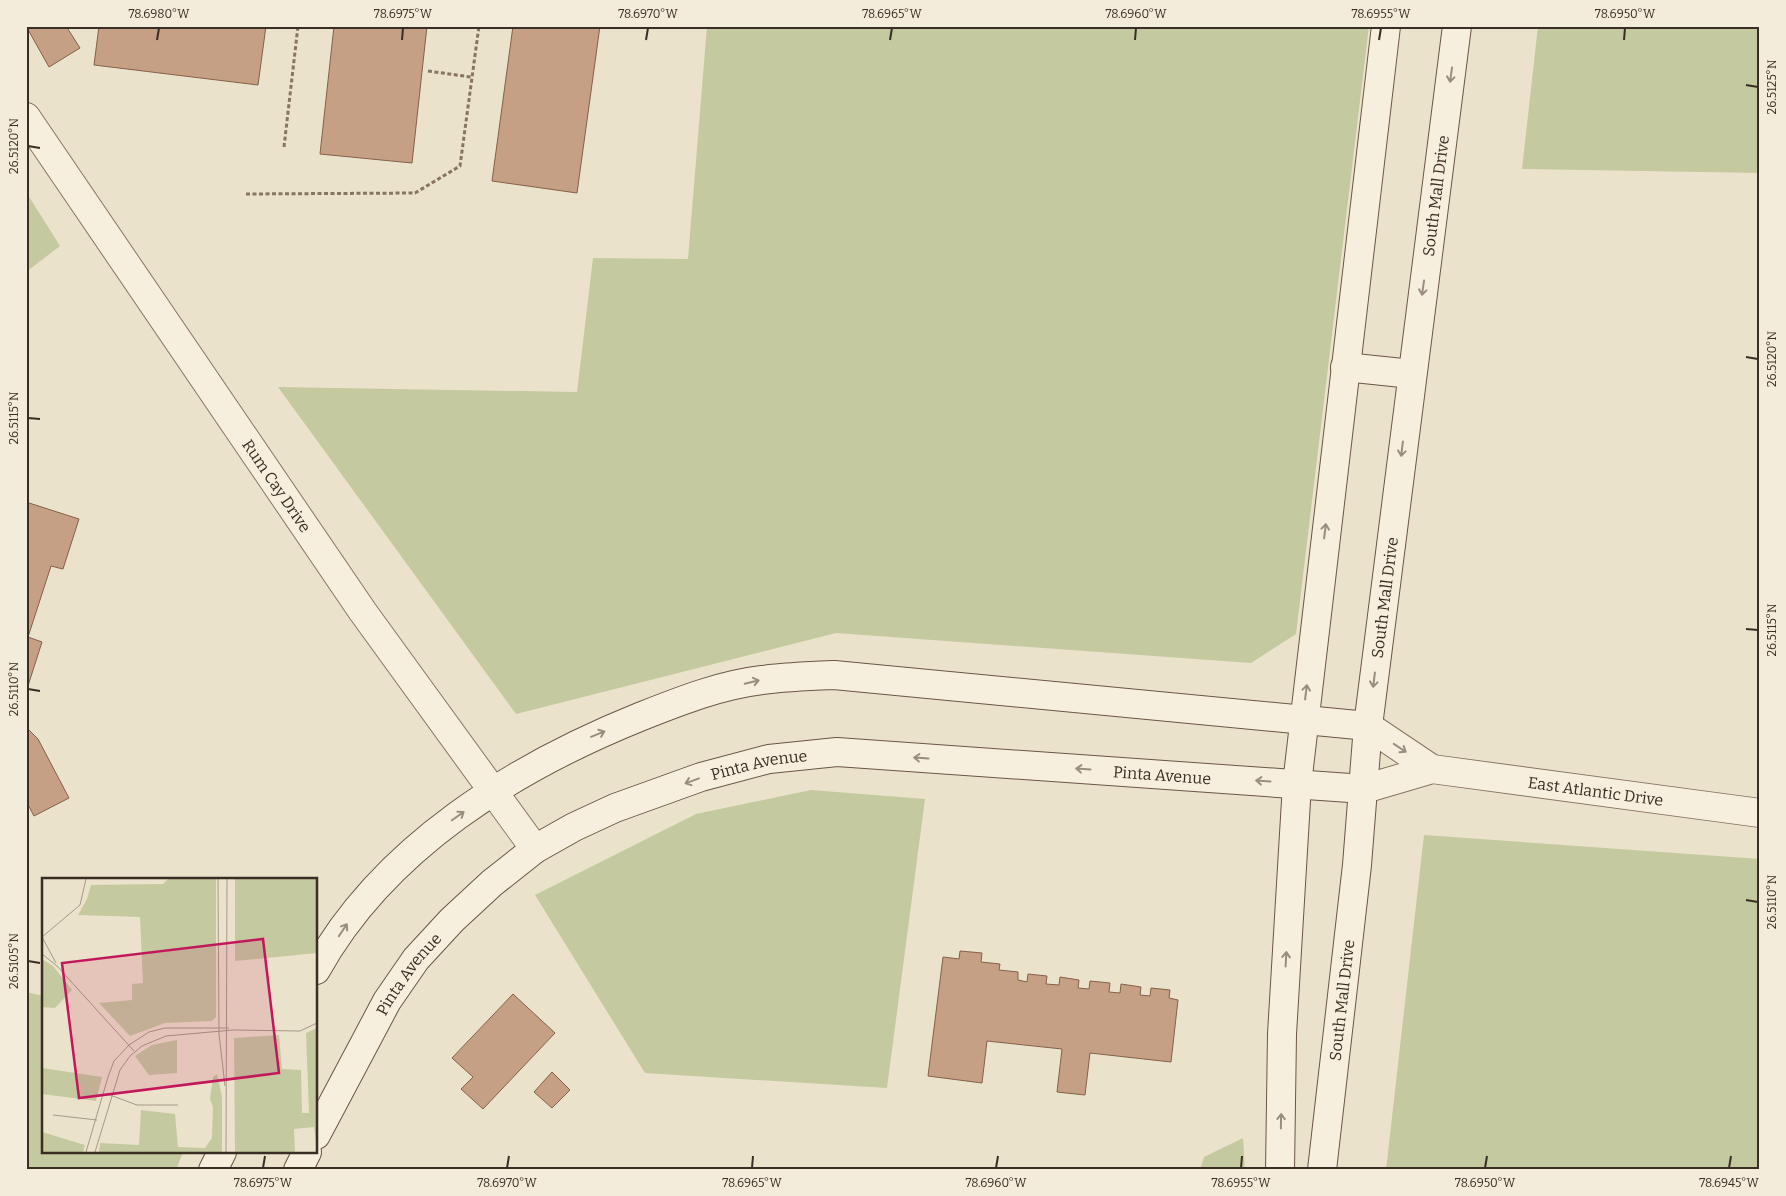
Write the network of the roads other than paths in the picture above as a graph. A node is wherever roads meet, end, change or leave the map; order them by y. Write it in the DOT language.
graph roads {
  1 [pos="1386,26"];
  2 [pos="1457,26"];
  3 [pos="26,117"];
  4 [pos="1345,366"];
  5 [pos="1412,374"];
  6 [pos="1303,718"];
  7 [pos="1368,726"];
  8 [pos="1432,769"];
  9 [pos="1297,784"];
  10 [pos="1364,789"];
  11 [pos="495,791"];
  12 [pos="1760,813"];
  13 [pos="536,849"];
  14 [pos="318,967"];
  15 [pos="318,1131"];
  16 [pos="221,1154"];
  17 [pos="306,1154"];
  18 [pos="213,1170"];
  19 [pos="298,1170"];
  20 [pos="1280,1170"];
  21 [pos="1322,1170"];
  1 -- 4 [label="street"];
  2 -- 5 [label="street, South Mall Drive, one-way"];
  3 -- 11 [label="street, Rum Cay Drive"];
  4 -- 5 [label="street"];
  6 -- 4 [label="street, one-way"];
  5 -- 7 [label="street, South Mall Drive, one-way"];
  6 -- 7 [label="street"];
  6 -- 9 [label="street"];
  11 -- 6 [label="street, one-way"];
  7 -- 8 [label="street, East Atlantic Drive, one-way"];
  7 -- 10 [label="street, South Mall Drive"];
  8 -- 10 [label="street, East Atlantic Drive"];
  8 -- 12 [label="street, East Atlantic Drive"];
  9 -- 10 [label="street, Pinta Avenue"];
  9 -- 13 [label="street, Pinta Avenue, one-way"];
  20 -- 9 [label="street, one-way"];
  10 -- 21 [label="street, South Mall Drive"];
  11 -- 13 [label="street, Rum Cay Drive"];
  14 -- 11 [label="street, one-way"];
  13 -- 15 [label="street, Pinta Avenue"];
  16 -- 18 [label="street"];
  17 -- 19 [label="street"];
}
